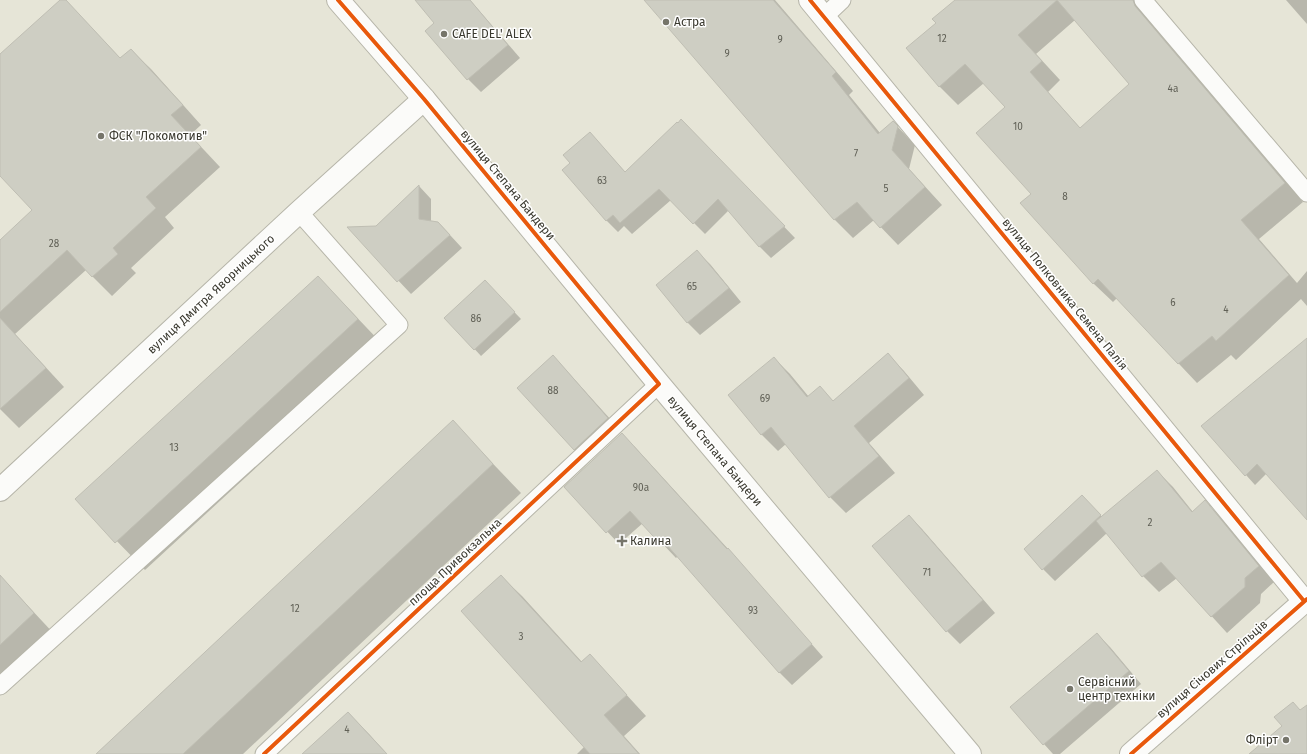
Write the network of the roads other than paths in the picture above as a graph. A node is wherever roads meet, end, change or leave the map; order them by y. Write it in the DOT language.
graph roads {
  1 [pos="338,0"];
  2 [pos="810,0"];
  3 [pos="842,0"];
  4 [pos="1143,0"];
  5 [pos="824,16"];
  6 [pos="424,99"];
  7 [pos="1307,194"];
  8 [pos="299,212"];
  9 [pos="659,384"];
  10 [pos="0,490"];
  11 [pos="1306,600"];
  12 [pos="0,686"];
  13 [pos="264,754"];
  14 [pos="970,754"];
  15 [pos="1131,754"];
  1 -- 6 [label="street, вулиця Степана Бандери"];
  2 -- 5 [label="street, вулиця Полковника Семена Палія"];
  3 -- 5 [label="lane"];
  4 -- 7 [label="lane"];
  5 -- 11 [label="street, вулиця Полковника Семена Палія"];
  6 -- 8 [label="street, вулиця Дмитра Яворницького"];
  6 -- 9 [label="street, вулиця Степана Бандери"];
  8 -- 10 [label="street, вулиця Дмитра Яворницького"];
  8 -- 12 [label="lane"];
  9 -- 13 [label="lane, площа Привокзальна"];
  9 -- 14 [label="street, вулиця Степана Бандери"];
  11 -- 15 [label="street, вулиця Січових Стрільців"];
}
